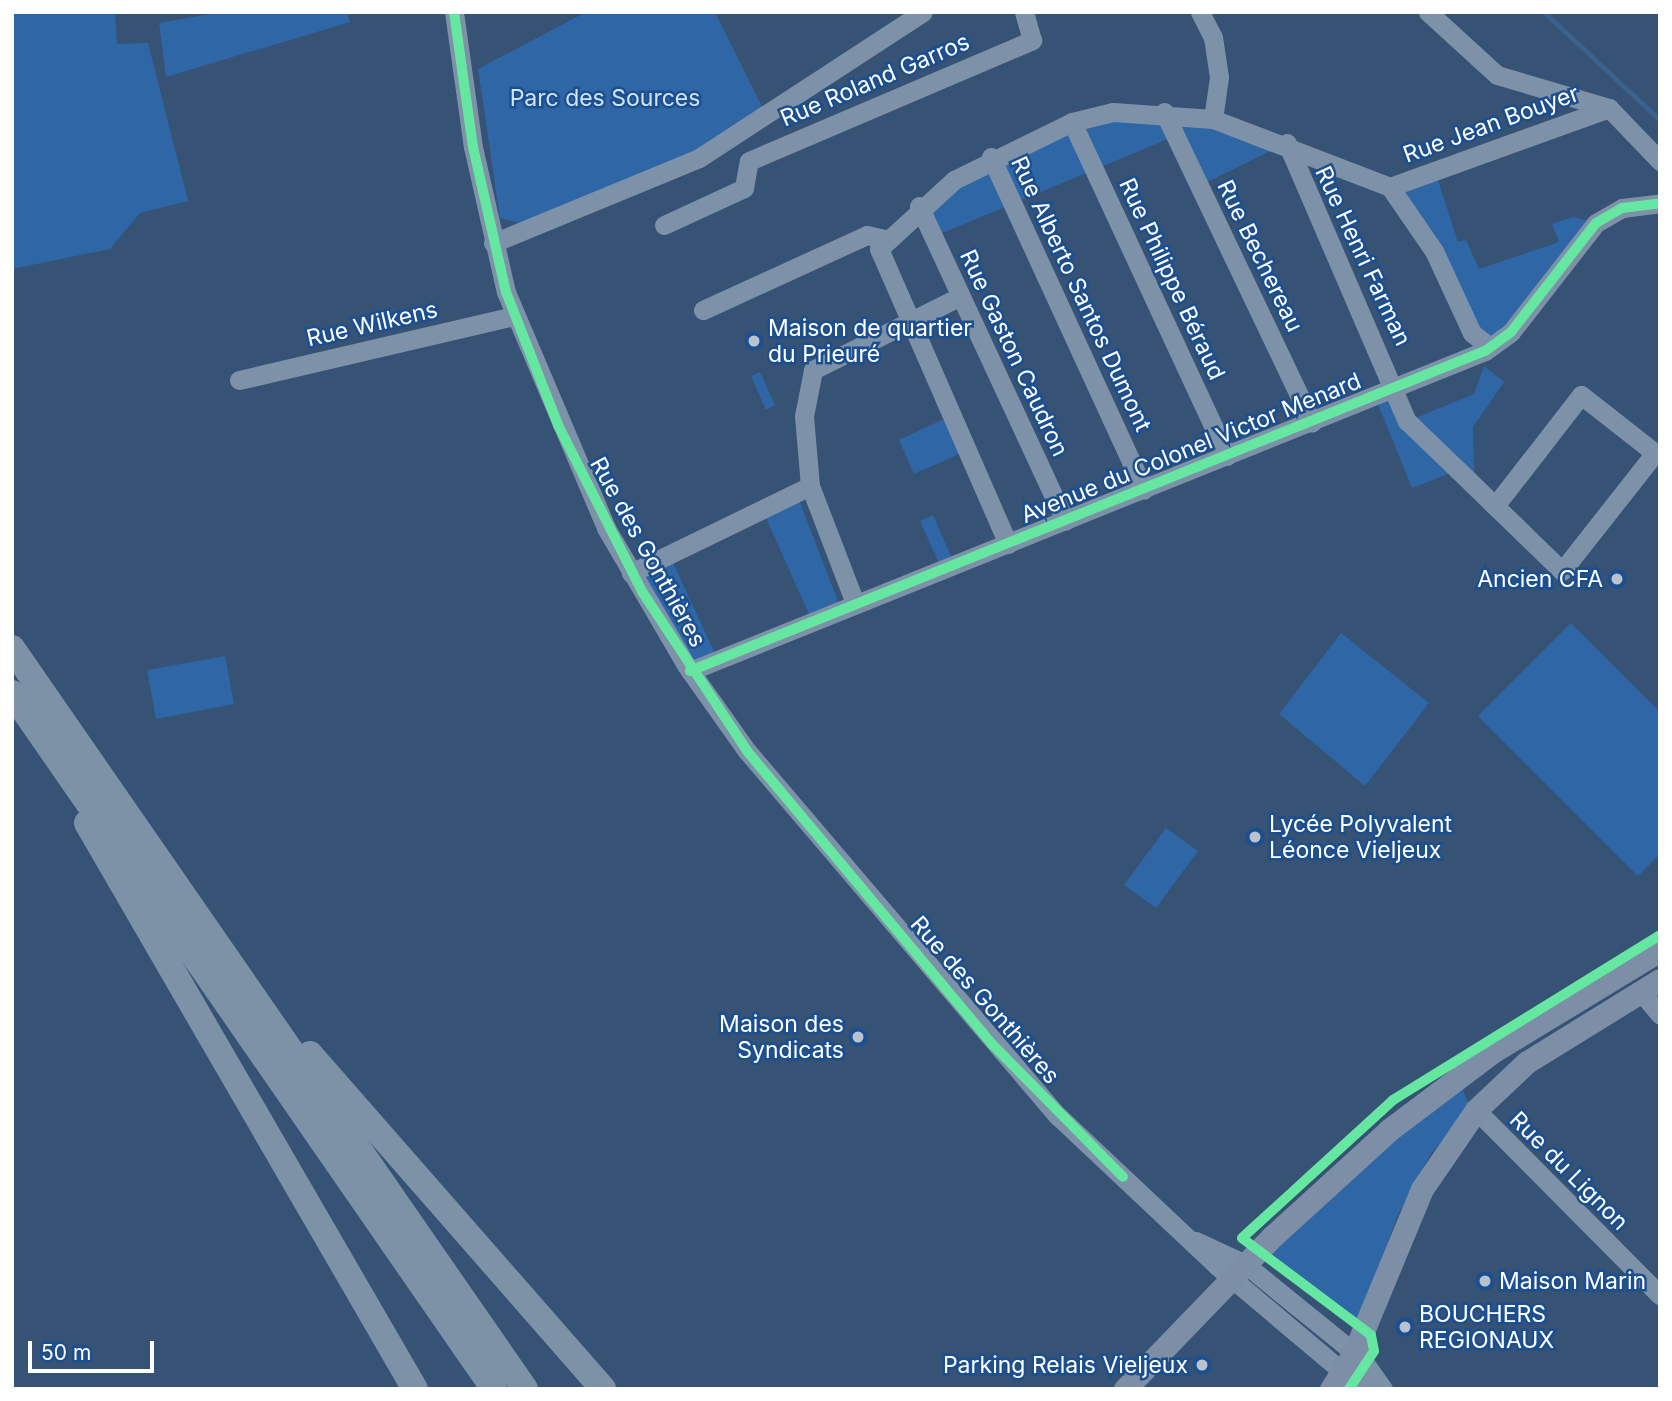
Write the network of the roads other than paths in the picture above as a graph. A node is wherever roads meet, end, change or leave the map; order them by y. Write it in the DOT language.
graph roads {
  1 [pos="454,12"];
  2 [pos="923,12"];
  3 [pos="1024,12"];
  4 [pos="1200,12"];
  5 [pos="1428,12"];
  6 [pos="1609,108"];
  7 [pos="1164,112"];
  8 [pos="1213,119"];
  9 [pos="1072,122"];
  10 [pos="733,138"];
  11 [pos="1287,143"];
  12 [pos="991,157"];
  13 [pos="749,161"];
  14 [pos="1660,161"];
  15 [pos="1390,187"];
  16 [pos="1660,203"];
  17 [pos="919,206"];
  18 [pos="664,225"];
  19 [pos="885,239"];
  20 [pos="493,243"];
  21 [pos="961,296"];
  22 [pos="703,310"];
  23 [pos="515,316"];
  24 [pos="907,322"];
  25 [pos="1490,347"];
  26 [pos="239,380"];
  27 [pos="1397,388"];
  28 [pos="1312,422"];
  29 [pos="1227,456"];
  30 [pos="810,486"];
  31 [pos="1144,489"];
  32 [pos="1495,506"];
  33 [pos="1065,521"];
  34 [pos="1008,544"];
  35 [pos="631,573"];
  36 [pos="855,603"];
  37 [pos="12,648"];
  38 [pos="690,671"];
  39 [pos="12,693"];
  40 [pos="76,788"];
  41 [pos="1660,950"];
  42 [pos="1650,986"];
  43 [pos="248,991"];
  44 [pos="1660,1015"];
  45 [pos="1476,1110"];
  46 [pos="1238,1271"];
  47 [pos="1660,1295"];
  48 [pos="1343,1371"];
  49 [pos="415,1389"];
  50 [pos="494,1389"];
  51 [pos="525,1389"];
  52 [pos="603,1389"];
  53 [pos="1125,1389"];
  54 [pos="1363,1389"];
  55 [pos="1383,1389"];
  1 -- 20 [label="street, Rue des Gonthières"];
  2 -- 10 [label="street, Rue Roland Garros"];
  3 -- 13 [label="street, Rue Roland Garros"];
  4 -- 8 [label="street"];
  5 -- 6 [label="street"];
  6 -- 14 [label="street"];
  6 -- 15 [label="street, Rue Jean Bouyer"];
  7 -- 8 [label="street"];
  7 -- 9 [label="street"];
  7 -- 28 [label="street, Rue Bechereau"];
  8 -- 11 [label="street"];
  9 -- 12 [label="street"];
  9 -- 29 [label="street, Rue Philippe Béraud"];
  10 -- 13 [label="street"];
  10 -- 20 [label="street, Rue Roland Garros"];
  11 -- 15 [label="street"];
  11 -- 27 [label="street, Rue Henri Farman"];
  12 -- 17 [label="street"];
  12 -- 31 [label="street, Rue Alberto Santos Dumont"];
  13 -- 18 [label="street"];
  15 -- 25 [label="street"];
  16 -- 25 [label="street, Avenue du Colonel Victor Menard"];
  17 -- 19 [label="street"];
  17 -- 21 [label="street, Rue Gaston Caudron"];
  19 -- 22 [label="street"];
  19 -- 24 [label="street"];
  20 -- 23 [label="street, Rue des Gonthières"];
  21 -- 24 [label="street"];
  21 -- 33 [label="street, Rue Gaston Caudron"];
  23 -- 26 [label="street, Rue Wilkens"];
  23 -- 35 [label="street, Rue des Gonthières"];
  24 -- 30 [label="street"];
  24 -- 34 [label="street"];
  25 -- 27 [label="street, Avenue du Colonel Victor Menard"];
  27 -- 28 [label="street, Avenue du Colonel Victor Menard"];
  27 -- 32 [label="street, Rue Henri Farman"];
  28 -- 29 [label="street, Avenue du Colonel Victor Menard"];
  29 -- 31 [label="street, Avenue du Colonel Victor Menard"];
  30 -- 35 [label="street"];
  30 -- 36 [label="street"];
  31 -- 33 [label="street, Avenue du Colonel Victor Menard"];
  32 -- 32 [label="street"];
  33 -- 34 [label="street, Avenue du Colonel Victor Menard"];
  34 -- 36 [label="street, Avenue du Colonel Victor Menard"];
  35 -- 38 [label="street, Rue des Gonthières"];
  36 -- 38 [label="street, Avenue du Colonel Victor Menard"];
  37 -- 43 [label="highway"];
  38 -- 46 [label="street, Rue des Gonthières"];
  39 -- 40 [label="highway"];
  40 -- 49 [label="highway"];
  40 -- 50 [label="highway"];
  41 -- 46 [label="main road"];
  42 -- 44 [label="street"];
  42 -- 45 [label="main road"];
  43 -- 51 [label="highway"];
  43 -- 52 [label="highway"];
  45 -- 47 [label="street, Rue du Lignon"];
  45 -- 48 [label="main road"];
  46 -- 48 [label="street, Rue des Gonthières"];
  46 -- 53 [label="main road"];
  48 -- 54 [label="street, Rue des Gonthières"];
  48 -- 55 [label="street, Rue des Gonthières"];
}
